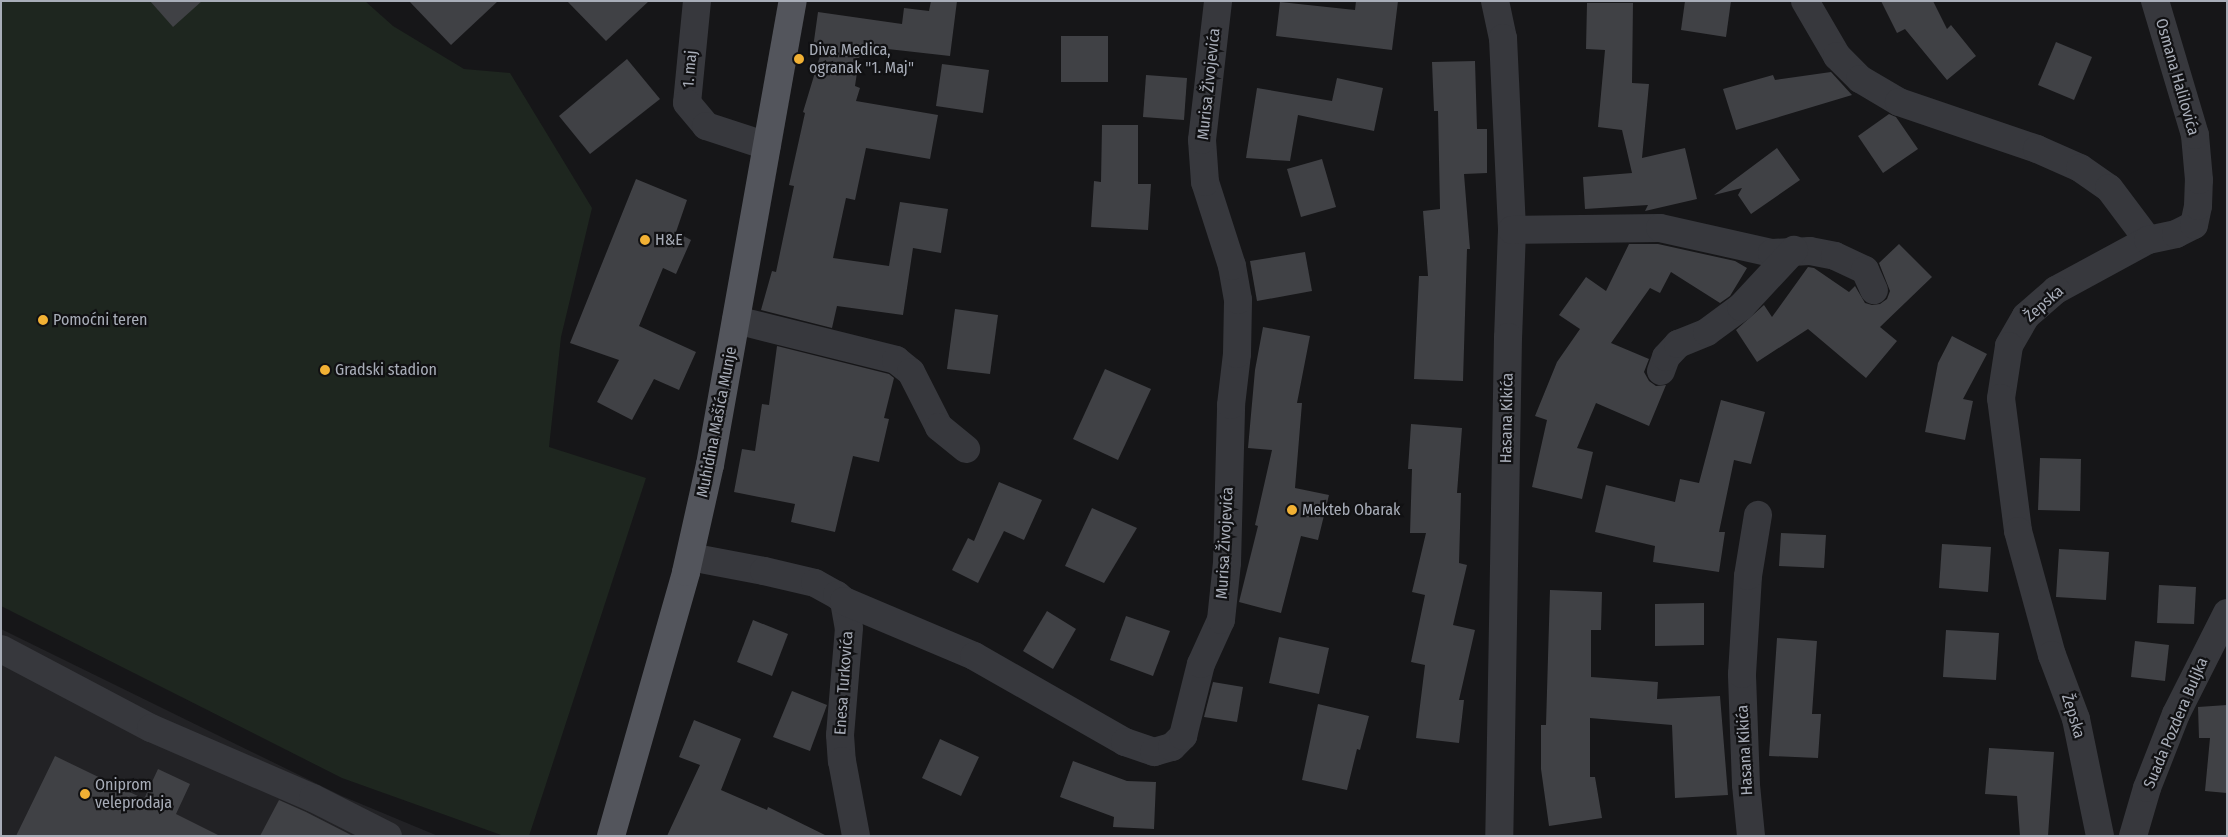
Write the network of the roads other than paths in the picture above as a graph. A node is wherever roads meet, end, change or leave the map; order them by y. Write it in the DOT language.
graph roads {
  1 [pos="697,1"];
  2 [pos="793,1"];
  3 [pos="1218,1"];
  4 [pos="1495,1"];
  5 [pos="1805,1"];
  6 [pos="2155,1"];
  7 [pos="767,146"];
  8 [pos="1512,230"];
  9 [pos="2148,240"];
  10 [pos="1794,250"];
  11 [pos="1874,290"];
  12 [pos="736,320"];
  13 [pos="1661,371"];
  14 [pos="966,449"];
  15 [pos="1758,515"];
  16 [pos="690,557"];
  17 [pos="844,601"];
  18 [pos="2227,613"];
  19 [pos="1,649"];
  20 [pos="388,836"];
  21 [pos="611,836"];
  22 [pos="856,836"];
  23 [pos="1499,836"];
  24 [pos="1751,836"];
  25 [pos="2100,836"];
  26 [pos="2133,836"];
  1 -- 7 [label="street, 1. maj"];
  2 -- 7 [label="main road, Muhidina Mašića Munje"];
  3 -- 17 [label="street, Murisa Živojevića"];
  4 -- 8 [label="street, Hasana Kikića"];
  5 -- 9 [label="street"];
  6 -- 9 [label="street, Osmana Halilovića"];
  7 -- 12 [label="main road, Muhidina Mašića Munje"];
  8 -- 10 [label="street"];
  8 -- 23 [label="street, Hasana Kikića"];
  9 -- 25 [label="street, Žepska"];
  10 -- 11 [label="street"];
  10 -- 13 [label="street"];
  12 -- 14 [label="street"];
  12 -- 16 [label="main road, Muhidina Mašića Munje"];
  15 -- 24 [label="street, Hasana Kikića"];
  16 -- 17 [label="street"];
  16 -- 21 [label="main road, Muhidina Mašića Munje"];
  17 -- 22 [label="street, Enesa Turkovića"];
  18 -- 26 [label="street, Suada Pozdera Buljka"];
  19 -- 20 [label="street"];
}
